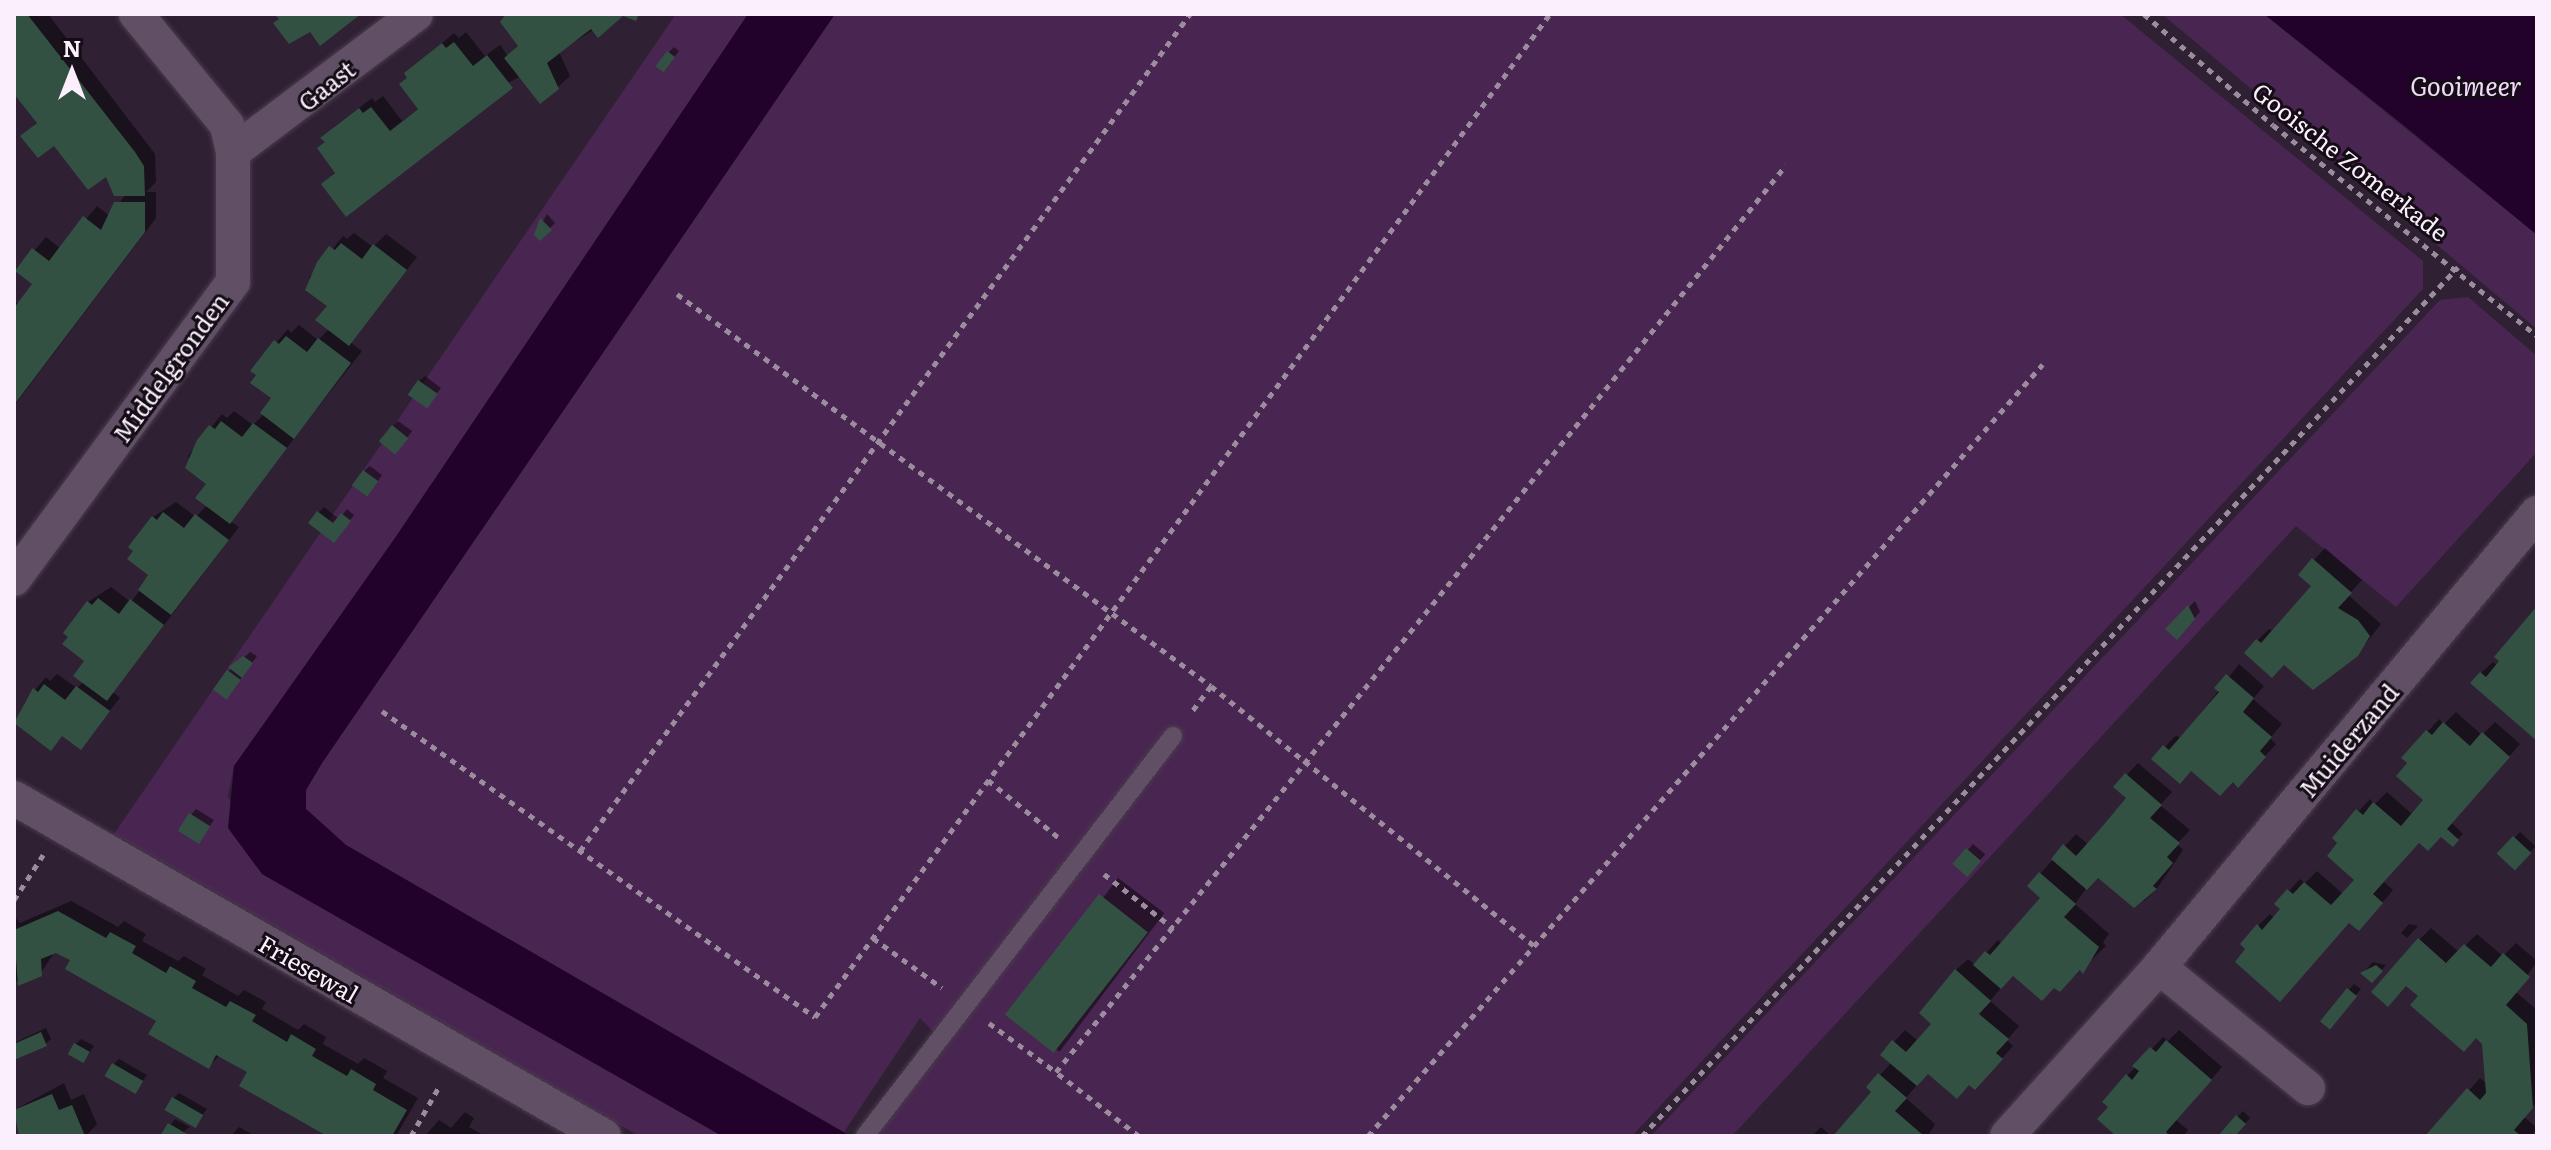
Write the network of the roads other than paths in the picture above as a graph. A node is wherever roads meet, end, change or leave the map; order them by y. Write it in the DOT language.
graph roads {
  1 [pos="136,14"];
  2 [pos="416,14"];
  3 [pos="233,152"];
  4 [pos="2537,513"];
  5 [pos="14,579"];
  6 [pos="1173,736"];
  7 [pos="14,798"];
  8 [pos="2159,967"];
  9 [pos="2308,1088"];
  10 [pos="866,1135"];
  11 [pos="604,1136"];
  12 [pos="2007,1136"];
  1 -- 3 [label="street, Middelgronden"];
  2 -- 3 [label="street, Gaast"];
  3 -- 5 [label="street, Middelgronden"];
  4 -- 8 [label="street, Muiderzand"];
  6 -- 10 [label="lane"];
  7 -- 11 [label="street, Friesewal"];
  8 -- 9 [label="street"];
  8 -- 12 [label="street, Muiderzand"];
}
